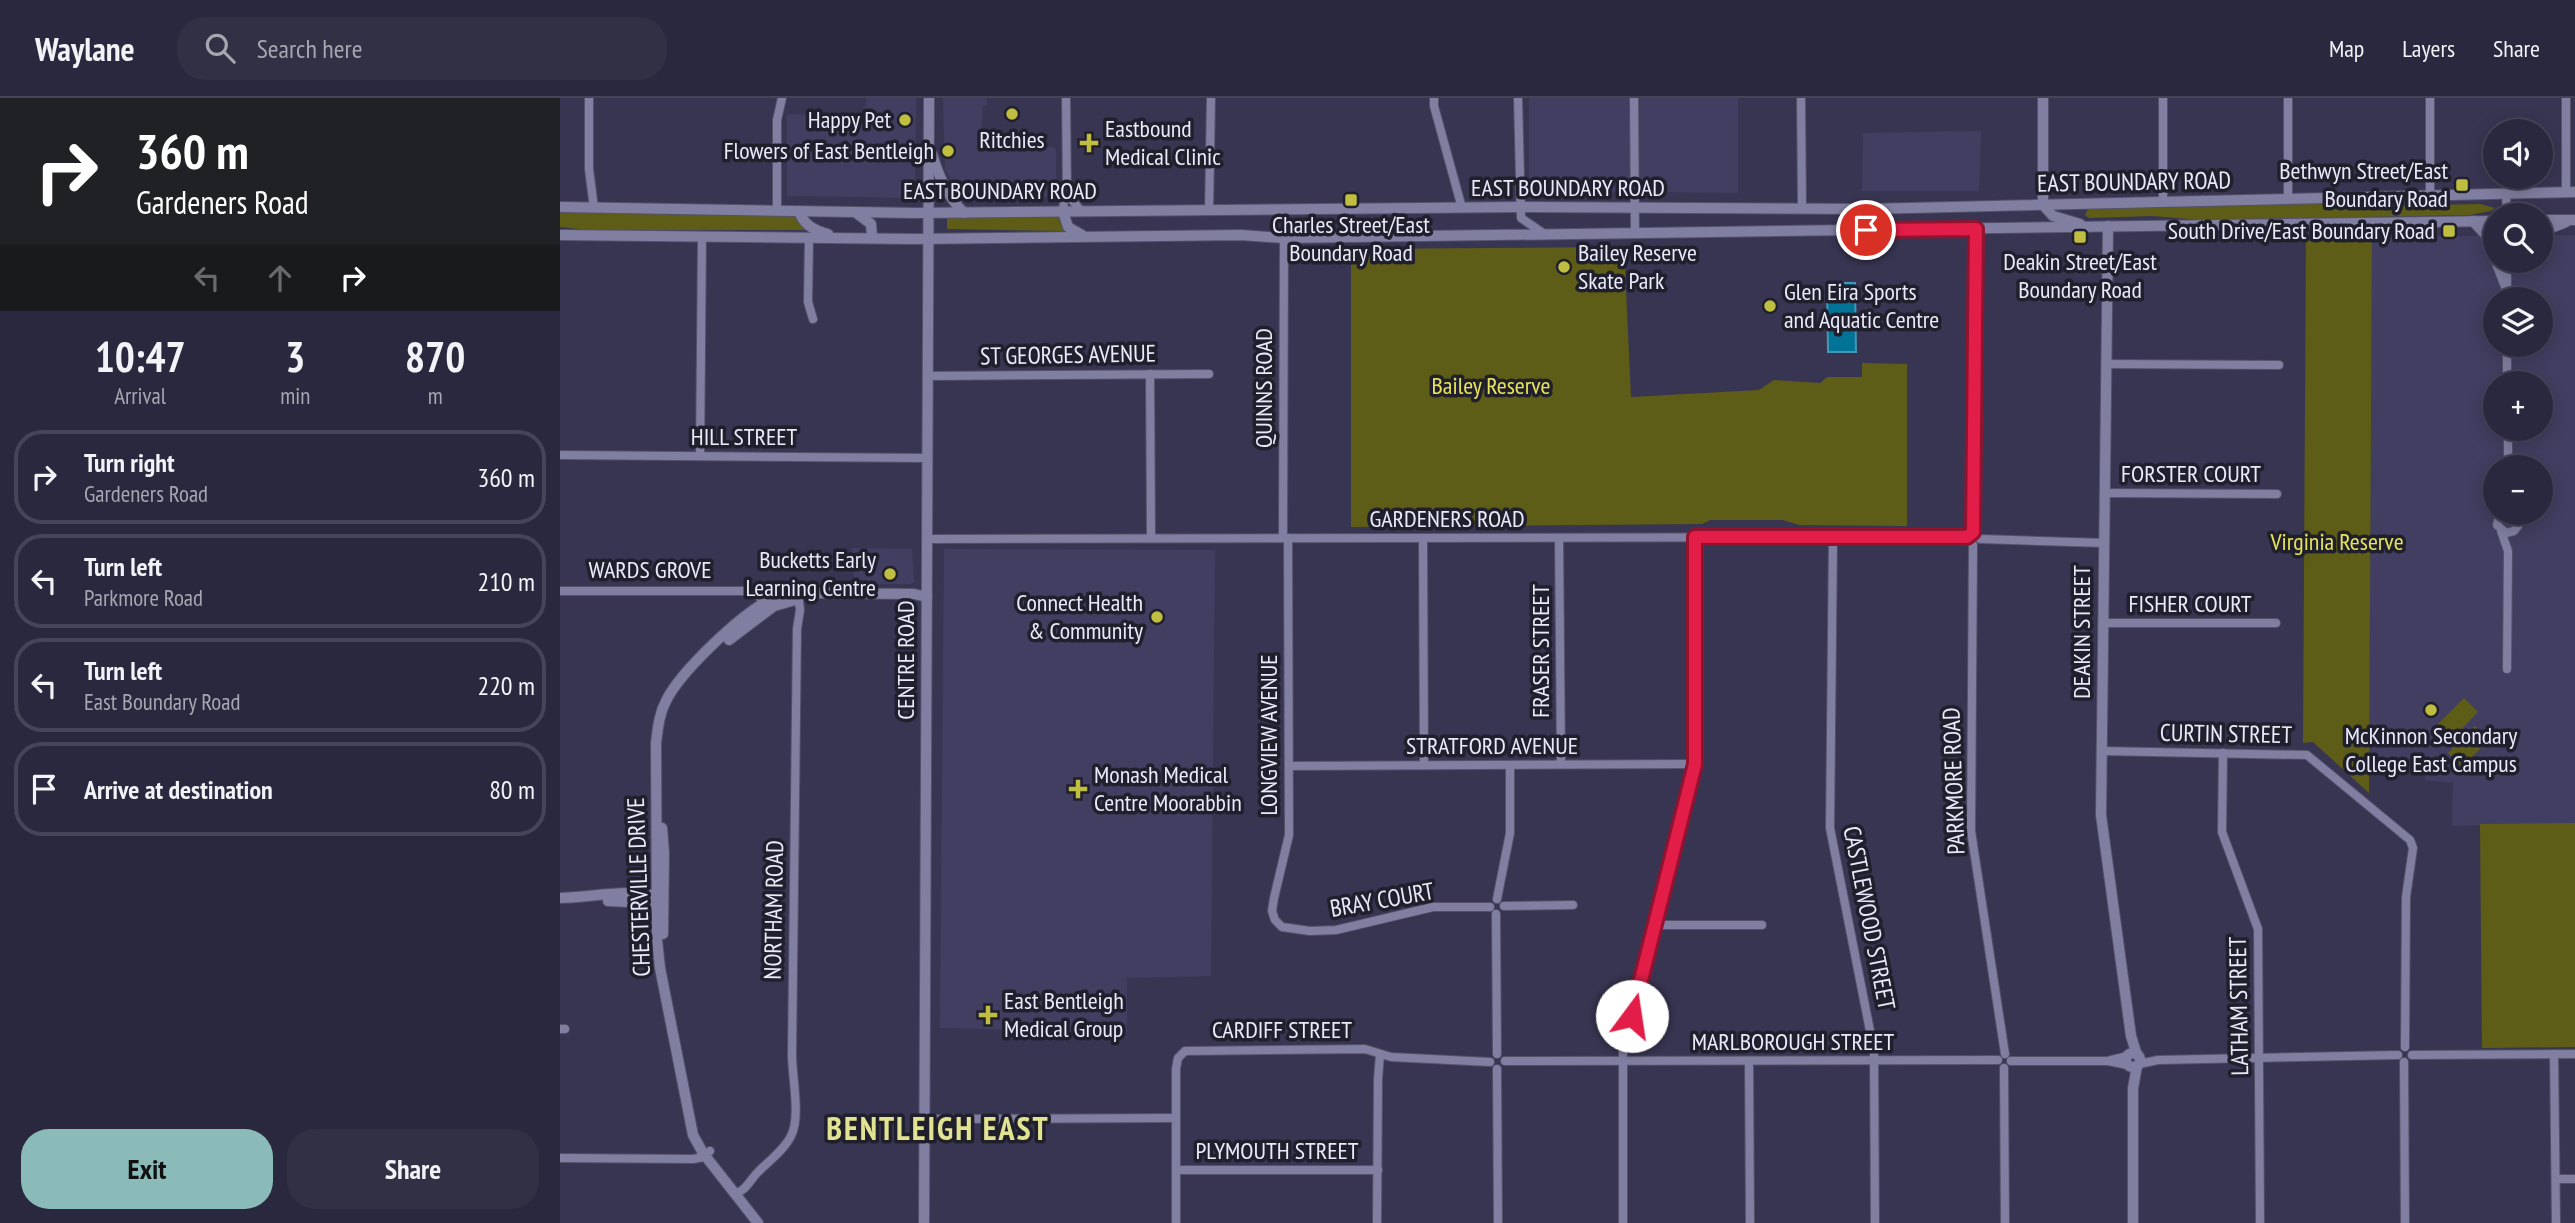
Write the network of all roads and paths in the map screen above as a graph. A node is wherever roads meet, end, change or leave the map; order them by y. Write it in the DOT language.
graph roads {
  1 [pos="589,98"];
  2 [pos="782,98"];
  3 [pos="929,98"];
  4 [pos="1066,98"];
  5 [pos="1211,98"];
  6 [pos="1434,98"];
  7 [pos="1518,98"];
  8 [pos="1634,98"];
  9 [pos="1801,98"];
  10 [pos="2043,98"];
  11 [pos="2164,98"];
  12 [pos="2288,98"];
  13 [pos="2430,98"];
  14 [pos="2566,98"];
  15 [pos="929,144"];
  16 [pos="2570,192"];
  17 [pos="1067,194"];
  18 [pos="2506,194"];
  19 [pos="2430,195"];
  20 [pos="2288,199"];
  21 [pos="2163,202"];
  22 [pos="2506,203"];
  23 [pos="2081,204"];
  24 [pos="2043,205"];
  25 [pos="560,207"];
  26 [pos="1519,207"];
  27 [pos="590,208"];
  28 [pos="1462,208"];
  29 [pos="1634,209"];
  30 [pos="1802,209"];
  31 [pos="777,211"];
  32 [pos="799,211"];
  33 [pos="1209,211"];
  34 [pos="855,212"];
  35 [pos="1063,212"];
  36 [pos="1082,212"];
  37 [pos="928,213"];
  38 [pos="964,213"];
  39 [pos="2553,220"];
  40 [pos="2573,220"];
  41 [pos="2473,221"];
  42 [pos="2483,221"];
  43 [pos="2108,226"];
  44 [pos="2086,227"];
  45 [pos="2553,228"];
  46 [pos="1976,229"];
  47 [pos="2483,232"];
  48 [pos="1543,233"];
  49 [pos="1635,233"];
  50 [pos="560,234"];
  51 [pos="702,236"];
  52 [pos="809,237"];
  53 [pos="844,237"];
  54 [pos="873,237"];
  55 [pos="1088,237"];
  56 [pos="1284,238"];
  57 [pos="928,239"];
  58 [pos="813,319"];
  59 [pos="2106,364"];
  60 [pos="2279,365"];
  61 [pos="1150,374"];
  62 [pos="1209,374"];
  63 [pos="928,376"];
  64 [pos="560,455"];
  65 [pos="700,456"];
  66 [pos="928,458"];
  67 [pos="2104,493"];
  68 [pos="2277,494"];
  69 [pos="2497,525"];
  70 [pos="2517,525"];
  71 [pos="2501,531"];
  72 [pos="2514,531"];
  73 [pos="1833,536"];
  74 [pos="1695,537"];
  75 [pos="1151,538"];
  76 [pos="1286,538"];
  77 [pos="1423,538"];
  78 [pos="1559,538"];
  79 [pos="1973,538"];
  80 [pos="928,539"];
  81 [pos="2104,543"];
  82 [pos="2508,551"];
  83 [pos="560,590"];
  84 [pos="739,592"];
  85 [pos="754,593"];
  86 [pos="796,597"];
  87 [pos="927,597"];
  88 [pos="763,608"];
  89 [pos="2103,623"];
  90 [pos="2276,623"];
  91 [pos="2507,670"];
  92 [pos="2102,751"];
  93 [pos="2222,753"];
  94 [pos="1695,764"];
  95 [pos="1424,765"];
  96 [pos="1510,765"];
  97 [pos="1561,765"];
  98 [pos="1289,766"];
  99 [pos="560,898"];
  100 [pos="659,899"];
  101 [pos="1497,899"];
  102 [pos="1573,905"];
  103 [pos="1504,906"];
  104 [pos="1493,910"];
  105 [pos="1655,925"];
  106 [pos="1762,925"];
  107 [pos="1282,927"];
  108 [pos="2405,1047"];
  109 [pos="1380,1054"];
  110 [pos="1497,1054"];
  111 [pos="2554,1054"];
  112 [pos="2412,1055"];
  113 [pos="2575,1055"];
  114 [pos="2401,1058"];
  115 [pos="2133,1060"];
  116 [pos="2259,1060"];
  117 [pos="1504,1061"];
  118 [pos="1875,1061"];
  119 [pos="2005,1061"];
  120 [pos="1490,1062"];
  121 [pos="1623,1062"];
  122 [pos="1749,1062"];
  123 [pos="1497,1069"];
  124 [pos="1176,1118"];
  125 [pos="925,1119"];
  126 [pos="705,1152"];
  127 [pos="560,1158"];
  128 [pos="1177,1170"];
  129 [pos="1378,1170"];
  130 [pos="2556,1179"];
  131 [pos="2575,1179"];
  132 [pos="738,1191"];
  133 [pos="758,1223"];
  134 [pos="767,1223"];
  135 [pos="924,1223"];
  136 [pos="1176,1223"];
  137 [pos="1377,1223"];
  138 [pos="1497,1223"];
  139 [pos="1623,1223"];
  140 [pos="1750,1223"];
  141 [pos="1875,1223"];
  142 [pos="2005,1223"];
  143 [pos="2133,1223"];
  144 [pos="2260,1223"];
  145 [pos="2405,1223"];
  146 [pos="2556,1223"];
  1 -- 27 [label="street"];
  2 -- 31 [label="street"];
  3 -- 15 [label="main road, CENTRE ROAD"];
  4 -- 17 [label="street"];
  5 -- 33 [label="street"];
  6 -- 28 [label="street"];
  7 -- 26 [label="street"];
  8 -- 29 [label="street"];
  9 -- 30 [label="street"];
  10 -- 24 [label="main road"];
  11 -- 21 [label="street"];
  12 -- 20 [label="street"];
  13 -- 19 [label="street"];
  14 -- 16 [label="street"];
  15 -- 37 [label="main road, CENTRE ROAD"];
  15 -- 38 [label="main road"];
  16 -- 18 [label="main road, EAST BOUNDARY ROAD"];
  17 -- 35 [label="street"];
  17 -- 36 [label="street"];
  18 -- 19 [label="main road, EAST BOUNDARY ROAD"];
  18 -- 22 [label="street"];
  19 -- 20 [label="main road, EAST BOUNDARY ROAD"];
  20 -- 21 [label="main road, EAST BOUNDARY ROAD"];
  21 -- 23 [label="main road, EAST BOUNDARY ROAD"];
  23 -- 24 [label="main road, EAST BOUNDARY ROAD"];
  23 -- 44 [label="main road"];
  24 -- 30 [label="main road, EAST BOUNDARY ROAD"];
  24 -- 44 [label="main road"];
  25 -- 27 [label="main road, EAST BOUNDARY ROAD"];
  26 -- 28 [label="main road, EAST BOUNDARY ROAD"];
  26 -- 29 [label="main road, EAST BOUNDARY ROAD"];
  26 -- 48 [label="street"];
  27 -- 31 [label="main road, EAST BOUNDARY ROAD"];
  28 -- 33 [label="main road, EAST BOUNDARY ROAD"];
  29 -- 30 [label="main road, EAST BOUNDARY ROAD"];
  29 -- 49 [label="street"];
  31 -- 32 [label="main road, EAST BOUNDARY ROAD"];
  32 -- 34 [label="main road, EAST BOUNDARY ROAD"];
  32 -- 53 [label="main road"];
  33 -- 36 [label="main road, EAST BOUNDARY ROAD"];
  34 -- 37 [label="main road, EAST BOUNDARY ROAD"];
  34 -- 54 [label="main road"];
  35 -- 36 [label="main road, EAST BOUNDARY ROAD"];
  35 -- 38 [label="main road, EAST BOUNDARY ROAD"];
  35 -- 55 [label="main road"];
  37 -- 38 [label="main road, EAST BOUNDARY ROAD"];
  37 -- 57 [label="main road, CENTRE ROAD"];
  39 -- 40 [label="main road"];
  40 -- 45 [label="main road"];
  41 -- 42 [label="main road, EAST BOUNDARY ROAD"];
  41 -- 43 [label="main road, EAST BOUNDARY ROAD"];
  41 -- 47 [label="main road"];
  43 -- 44 [label="main road, EAST BOUNDARY ROAD"];
  43 -- 59 [label="main road, DEAKIN STREET"];
  44 -- 46 [label="main road, EAST BOUNDARY ROAD"];
  46 -- 49 [label="main road, EAST BOUNDARY ROAD"];
  46 -- 79 [label="street, PARKMORE ROAD"];
  48 -- 49 [label="main road, EAST BOUNDARY ROAD"];
  48 -- 56 [label="main road, EAST BOUNDARY ROAD"];
  50 -- 51 [label="main road, EAST BOUNDARY ROAD"];
  51 -- 52 [label="main road, EAST BOUNDARY ROAD"];
  51 -- 65 [label="street"];
  52 -- 53 [label="main road, EAST BOUNDARY ROAD"];
  52 -- 58 [label="street"];
  53 -- 54 [label="main road, EAST BOUNDARY ROAD"];
  54 -- 57 [label="main road, EAST BOUNDARY ROAD"];
  55 -- 56 [label="main road, EAST BOUNDARY ROAD"];
  55 -- 57 [label="main road, EAST BOUNDARY ROAD"];
  56 -- 76 [label="street, QUINNS ROAD"];
  57 -- 63 [label="main road, CENTRE ROAD"];
  59 -- 60 [label="street"];
  59 -- 67 [label="main road, DEAKIN STREET"];
  61 -- 62 [label="street, ST GEORGES AVENUE"];
  61 -- 63 [label="street, ST GEORGES AVENUE"];
  61 -- 75 [label="street"];
  63 -- 66 [label="main road, CENTRE ROAD"];
  64 -- 65 [label="street, HILL STREET"];
  65 -- 66 [label="street, HILL STREET"];
  66 -- 80 [label="main road, CENTRE ROAD"];
  67 -- 68 [label="street, FORSTER COURT"];
  67 -- 81 [label="main road, DEAKIN STREET"];
  69 -- 71 [label="street"];
  70 -- 72 [label="street"];
  71 -- 72 [label="street"];
  71 -- 82 [label="street"];
  72 -- 82 [label="street"];
  73 -- 74 [label="street, GARDENERS ROAD"];
  73 -- 79 [label="street, GARDENERS ROAD"];
  73 -- 118 [label="street, CASTLEWOOD STREET"];
  74 -- 78 [label="street, GARDENERS ROAD"];
  74 -- 94 [label="street"];
  75 -- 76 [label="street, GARDENERS ROAD"];
  75 -- 80 [label="street, GARDENERS ROAD"];
  76 -- 77 [label="street, GARDENERS ROAD"];
  76 -- 98 [label="street, LONGVIEW AVENUE"];
  77 -- 78 [label="street, GARDENERS ROAD"];
  77 -- 95 [label="street"];
  78 -- 97 [label="street, FRASER STREET"];
  79 -- 81 [label="street, GARDENERS ROAD"];
  79 -- 119 [label="street, PARKMORE ROAD"];
  80 -- 87 [label="main road, CENTRE ROAD"];
  81 -- 89 [label="main road, DEAKIN STREET"];
  82 -- 91 [label="street"];
  83 -- 84 [label="street, WARDS GROVE"];
  84 -- 85 [label="street, WARDS GROVE"];
  84 -- 88 [label="street, WARDS GROVE"];
  85 -- 86 [label="street, WARDS GROVE"];
  85 -- 88 [label="street"];
  86 -- 87 [label="main road"];
  86 -- 88 [label="main road, CHESTERVILLE DRIVE"];
  86 -- 132 [label="street, NORTHAM ROAD"];
  87 -- 125 [label="main road, CENTRE ROAD"];
  88 -- 100 [label="main road, CHESTERVILLE DRIVE"];
  89 -- 90 [label="street, FISHER COURT"];
  89 -- 92 [label="main road, DEAKIN STREET"];
  92 -- 93 [label="street, CURTIN STREET"];
  92 -- 115 [label="main road, DEAKIN STREET"];
  93 -- 108 [label="street, CURTIN STREET"];
  93 -- 116 [label="street, LATHAM STREET"];
  94 -- 97 [label="street, STRATFORD AVENUE"];
  94 -- 105 [label="street"];
  95 -- 96 [label="street, STRATFORD AVENUE"];
  95 -- 98 [label="street, STRATFORD AVENUE"];
  96 -- 97 [label="street, STRATFORD AVENUE"];
  96 -- 101 [label="street"];
  98 -- 107 [label="street, LONGVIEW AVENUE"];
  99 -- 100 [label="main road"];
  100 -- 126 [label="main road, CHESTERVILLE DRIVE"];
  101 -- 103 [label="street"];
  101 -- 104 [label="street"];
  102 -- 103 [label="street"];
  103 -- 104 [label="street"];
  104 -- 107 [label="street, BRAY COURT"];
  104 -- 110 [label="street"];
  105 -- 106 [label="street"];
  105 -- 121 [label="street"];
  108 -- 112 [label="street"];
  108 -- 114 [label="street"];
  109 -- 120 [label="street, CARDIFF STREET"];
  109 -- 124 [label="street, CARDIFF STREET"];
  109 -- 129 [label="street"];
  110 -- 117 [label="street"];
  110 -- 120 [label="street"];
  111 -- 112 [label="street"];
  111 -- 113 [label="street"];
  111 -- 130 [label="street"];
  112 -- 114 [label="street"];
  114 -- 116 [label="street, MARLBOROUGH STREET"];
  114 -- 145 [label="street"];
  115 -- 116 [label="street, MARLBOROUGH STREET"];
  115 -- 119 [label="street, MARLBOROUGH STREET"];
  115 -- 143 [label="main road, DEAKIN STREET"];
  116 -- 144 [label="street, LATHAM STREET"];
  117 -- 121 [label="street, MARLBOROUGH STREET"];
  117 -- 123 [label="street"];
  118 -- 119 [label="street, MARLBOROUGH STREET"];
  118 -- 122 [label="street, MARLBOROUGH STREET"];
  118 -- 141 [label="street, CASTLEWOOD STREET"];
  119 -- 142 [label="street, PARKMORE ROAD"];
  120 -- 123 [label="street"];
  121 -- 122 [label="street, MARLBOROUGH STREET"];
  121 -- 139 [label="street"];
  122 -- 140 [label="street"];
  123 -- 138 [label="street"];
  124 -- 125 [label="street"];
  124 -- 128 [label="street, CARDIFF STREET"];
  125 -- 135 [label="main road, CENTRE ROAD"];
  126 -- 127 [label="street"];
  126 -- 132 [label="main road, CHESTERVILLE DRIVE"];
  128 -- 129 [label="street, PLYMOUTH STREET"];
  128 -- 136 [label="street, CARDIFF STREET"];
  129 -- 137 [label="street"];
  130 -- 131 [label="street"];
  130 -- 146 [label="street"];
  132 -- 133 [label="main road, CHESTERVILLE DRIVE"];
  132 -- 134 [label="main road, CHESTERVILLE DRIVE"];
}
